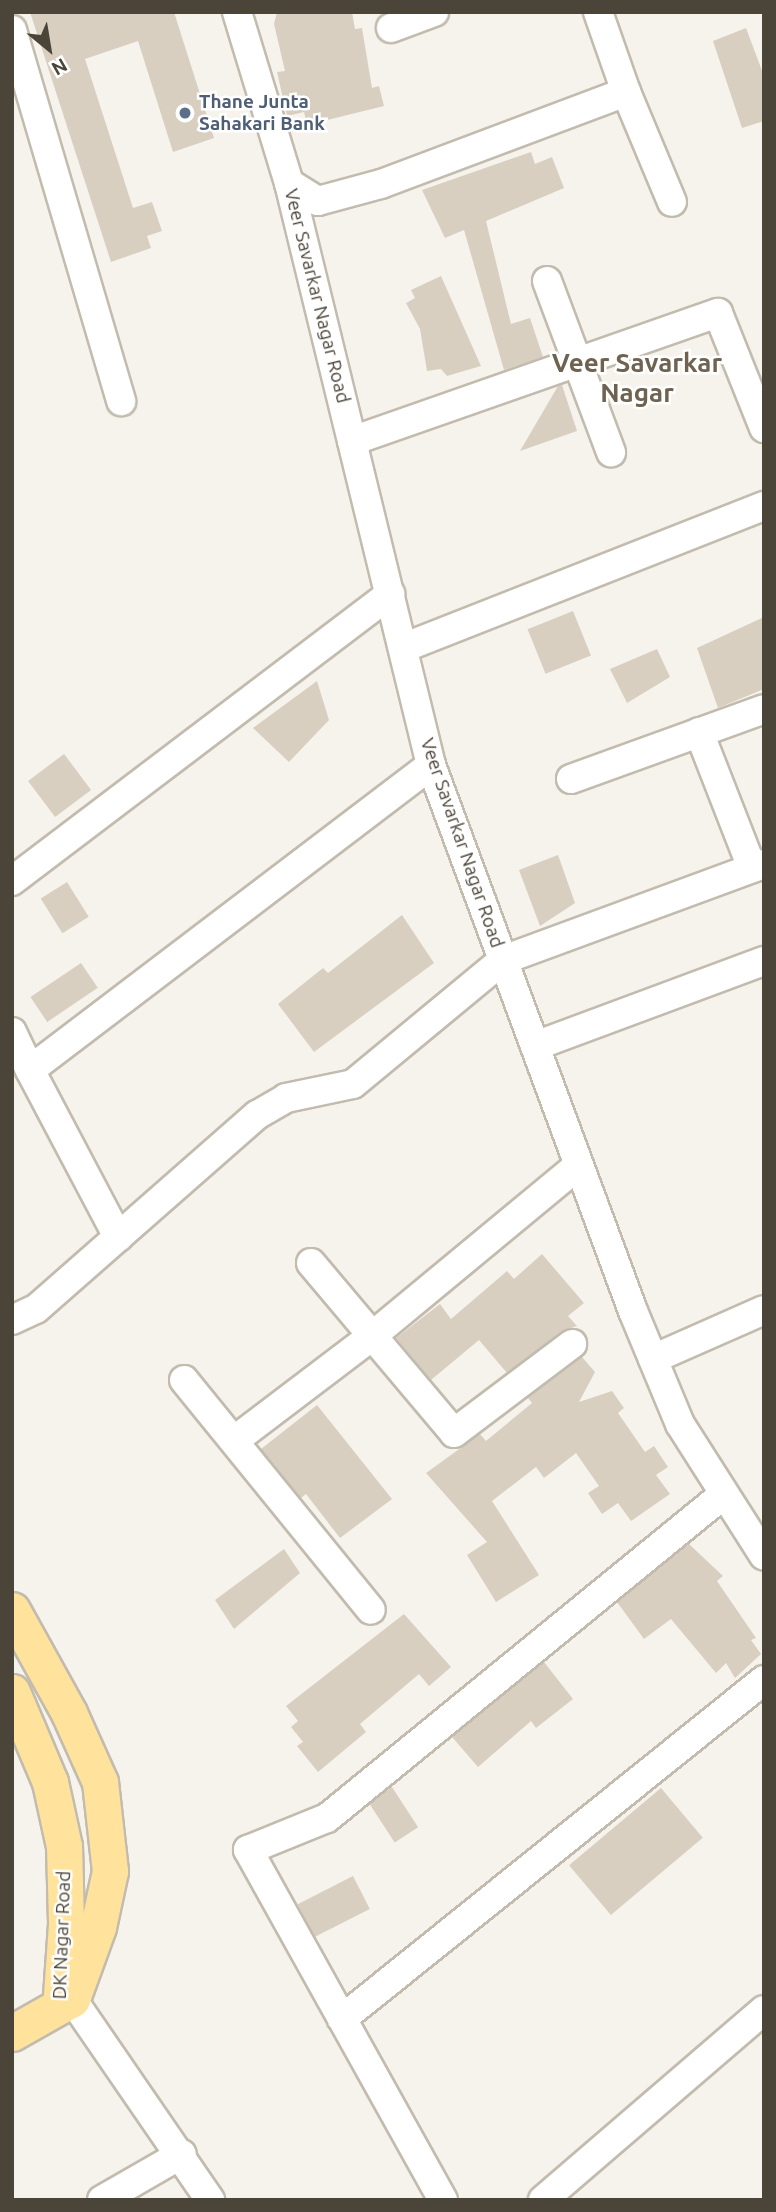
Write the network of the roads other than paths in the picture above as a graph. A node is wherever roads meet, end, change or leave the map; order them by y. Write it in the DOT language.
graph roads {
  1 [pos="237,12"];
  2 [pos="434,12"];
  3 [pos="598,12"];
  4 [pos="391,28"];
  5 [pos="12,30"];
  6 [pos="626,92"];
  7 [pos="289,183"];
  8 [pos="672,202"];
  9 [pos="547,281"];
  10 [pos="577,362"];
  11 [pos="121,401"];
  12 [pos="764,428"];
  13 [pos="352,440"];
  14 [pos="611,452"];
  15 [pos="764,506"];
  16 [pos="390,594"];
  17 [pos="403,648"];
  18 [pos="764,709"];
  19 [pos="699,732"];
  20 [pos="431,765"];
  21 [pos="571,779"];
  22 [pos="758,866"];
  23 [pos="12,881"];
  24 [pos="503,960"];
  25 [pos="764,961"];
  26 [pos="12,1032"];
  27 [pos="535,1046"];
  28 [pos="30,1070"];
  29 [pos="579,1164"];
  30 [pos="118,1237"];
  31 [pos="310,1263"];
  32 [pos="764,1310"];
  33 [pos="12,1320"];
  34 [pos="372,1336"];
  35 [pos="572,1344"];
  36 [pos="653,1359"];
  37 [pos="184,1380"];
  38 [pos="235,1440"];
  39 [pos="724,1494"];
  40 [pos="764,1556"];
  41 [pos="12,1610"];
  42 [pos="371,1610"];
  43 [pos="764,1680"];
  44 [pos="12,1692"];
  45 [pos="66,2004"];
  46 [pos="764,2010"];
  47 [pos="342,2019"];
  48 [pos="12,2034"];
  49 [pos="182,2154"];
  50 [pos="102,2200"];
  51 [pos="210,2200"];
  52 [pos="443,2200"];
  53 [pos="543,2200"];
  1 -- 7 [label="street, Veer Savarkar Nagar Road"];
  2 -- 4 [label="street"];
  3 -- 6 [label="street"];
  5 -- 11 [label="street"];
  6 -- 7 [label="street"];
  6 -- 8 [label="street"];
  7 -- 13 [label="street, Veer Savarkar Nagar Road"];
  9 -- 10 [label="street"];
  10 -- 12 [label="street"];
  10 -- 13 [label="street"];
  10 -- 14 [label="street"];
  13 -- 16 [label="street, Veer Savarkar Nagar Road"];
  15 -- 17 [label="street"];
  16 -- 17 [label="street, Veer Savarkar Nagar Road"];
  16 -- 23 [label="street"];
  17 -- 20 [label="street, Veer Savarkar Nagar Road"];
  18 -- 19 [label="street"];
  19 -- 21 [label="street"];
  19 -- 22 [label="street"];
  20 -- 24 [label="street, Veer Savarkar Nagar Road"];
  20 -- 28 [label="street"];
  22 -- 24 [label="street"];
  24 -- 27 [label="street, Veer Savarkar Nagar Road"];
  24 -- 30 [label="street"];
  25 -- 27 [label="street"];
  26 -- 28 [label="street"];
  27 -- 29 [label="street, Veer Savarkar Nagar Road"];
  28 -- 30 [label="street"];
  29 -- 34 [label="street"];
  29 -- 36 [label="street, Veer Savarkar Nagar Road"];
  30 -- 33 [label="street"];
  31 -- 34 [label="street"];
  32 -- 36 [label="street"];
  34 -- 35 [label="street"];
  34 -- 38 [label="street"];
  36 -- 39 [label="street, Veer Savarkar Nagar Road"];
  37 -- 38 [label="street"];
  38 -- 42 [label="street"];
  39 -- 40 [label="street, Veer Savarkar Nagar Road"];
  39 -- 47 [label="street"];
  41 -- 45 [label="main road, DK Nagar Road"];
  43 -- 47 [label="street"];
  44 -- 45 [label="main road, DK Nagar Road"];
  45 -- 48 [label="main road"];
  45 -- 49 [label="street"];
  46 -- 53 [label="street"];
  47 -- 52 [label="street"];
  49 -- 50 [label="street"];
  49 -- 51 [label="street"];
}
